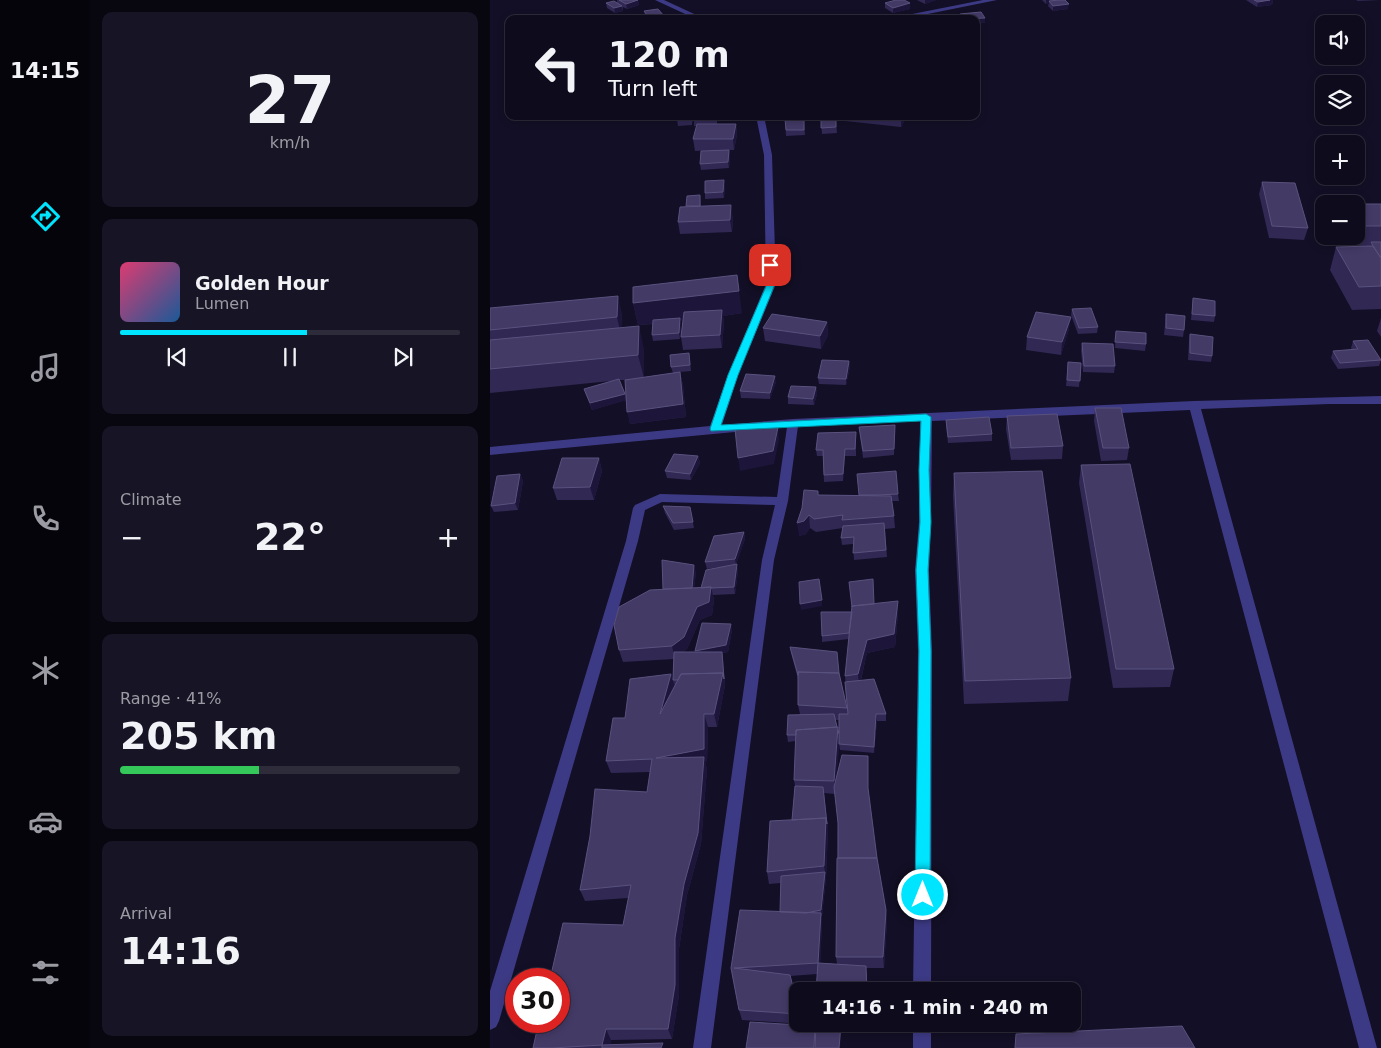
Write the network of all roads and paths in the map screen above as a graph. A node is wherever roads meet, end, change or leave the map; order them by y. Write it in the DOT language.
graph roads {
  1 [pos="658,0"];
  2 [pos="994,0"];
  3 [pos="693,15"];
  4 [pos="912,15"];
  5 [pos="761,120"];
  6 [pos="1381,400"];
  7 [pos="1194,406"];
  8 [pos="926,417"];
  9 [pos="793,423"];
  10 [pos="715,429"];
  11 [pos="490,451"];
  12 [pos="782,501"];
  13 [pos="922,982"];
  14 [pos="490,1021"];
  15 [pos="922,1032"];
  16 [pos="702,1048"];
  17 [pos="922,1048"];
  18 [pos="1368,1048"];
  1 -- 3 [label="street"];
  2 -- 4 [label="street"];
  5 -- 10 [label="street"];
  6 -- 7 [label="street"];
  7 -- 8 [label="street"];
  7 -- 18 [label="street"];
  8 -- 9 [label="street"];
  8 -- 13 [label="street"];
  9 -- 10 [label="street"];
  9 -- 12 [label="street"];
  10 -- 11 [label="street"];
  12 -- 14 [label="street"];
  12 -- 16 [label="street"];
  15 -- 17 [label="street"];
}
